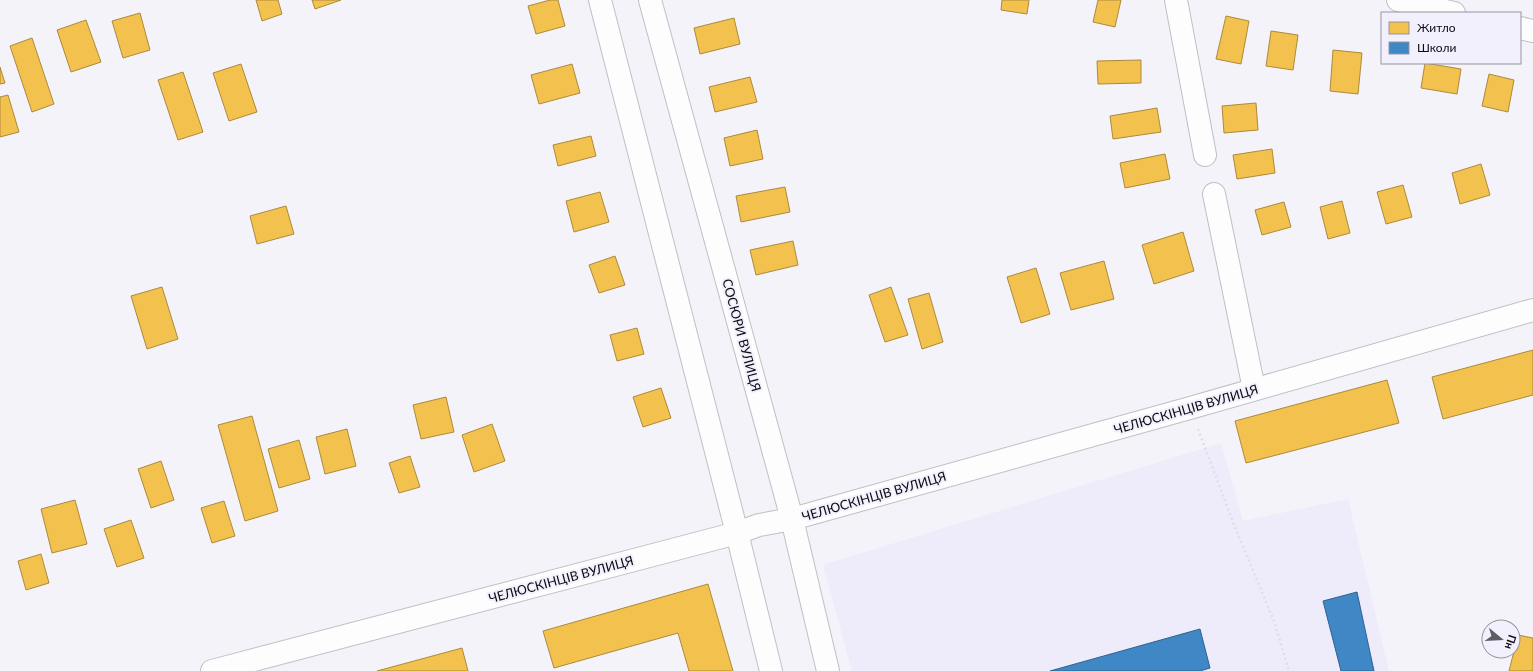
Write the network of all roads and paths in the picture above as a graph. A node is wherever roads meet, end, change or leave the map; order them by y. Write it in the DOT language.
graph roads {
  1 [pos="600,0"];
  2 [pos="650,0"];
  3 [pos="1176,0"];
  4 [pos="1398,0"];
  5 [pos="1450,12"];
  6 [pos="1521,28"];
  7 [pos="1533,31"];
  8 [pos="1205,155"];
  9 [pos="1214,194"];
  10 [pos="1533,310"];
  11 [pos="1254,389"];
  12 [pos="1190,408"];
  13 [pos="792,519"];
  14 [pos="737,533"];
  15 [pos="212,671"];
  16 [pos="770,671"];
  17 [pos="828,671"];
  18 [pos="1289,671"];
  1 -- 14 [label="street"];
  2 -- 13 [label="street, СОСЮРИ ВУЛИЦЯ"];
  3 -- 8 [label="street"];
  4 -- 5 [label="street"];
  6 -- 7 [label="street"];
  9 -- 11 [label="street"];
  10 -- 11 [label="street, ЧЕЛЮСКІНЦІВ ВУЛИЦЯ"];
  11 -- 12 [label="street, ЧЕЛЮСКІНЦІВ ВУЛИЦЯ"];
  12 -- 13 [label="street, ЧЕЛЮСКІНЦІВ ВУЛИЦЯ"];
  12 -- 18 [label="path"];
  13 -- 14 [label="street, ЧЕЛЮСКІНЦІВ ВУЛИЦЯ"];
  13 -- 17 [label="street, СОСЮРИ ВУЛИЦЯ"];
  14 -- 15 [label="street, ЧЕЛЮСКІНЦІВ ВУЛИЦЯ"];
  14 -- 16 [label="street"];
}
